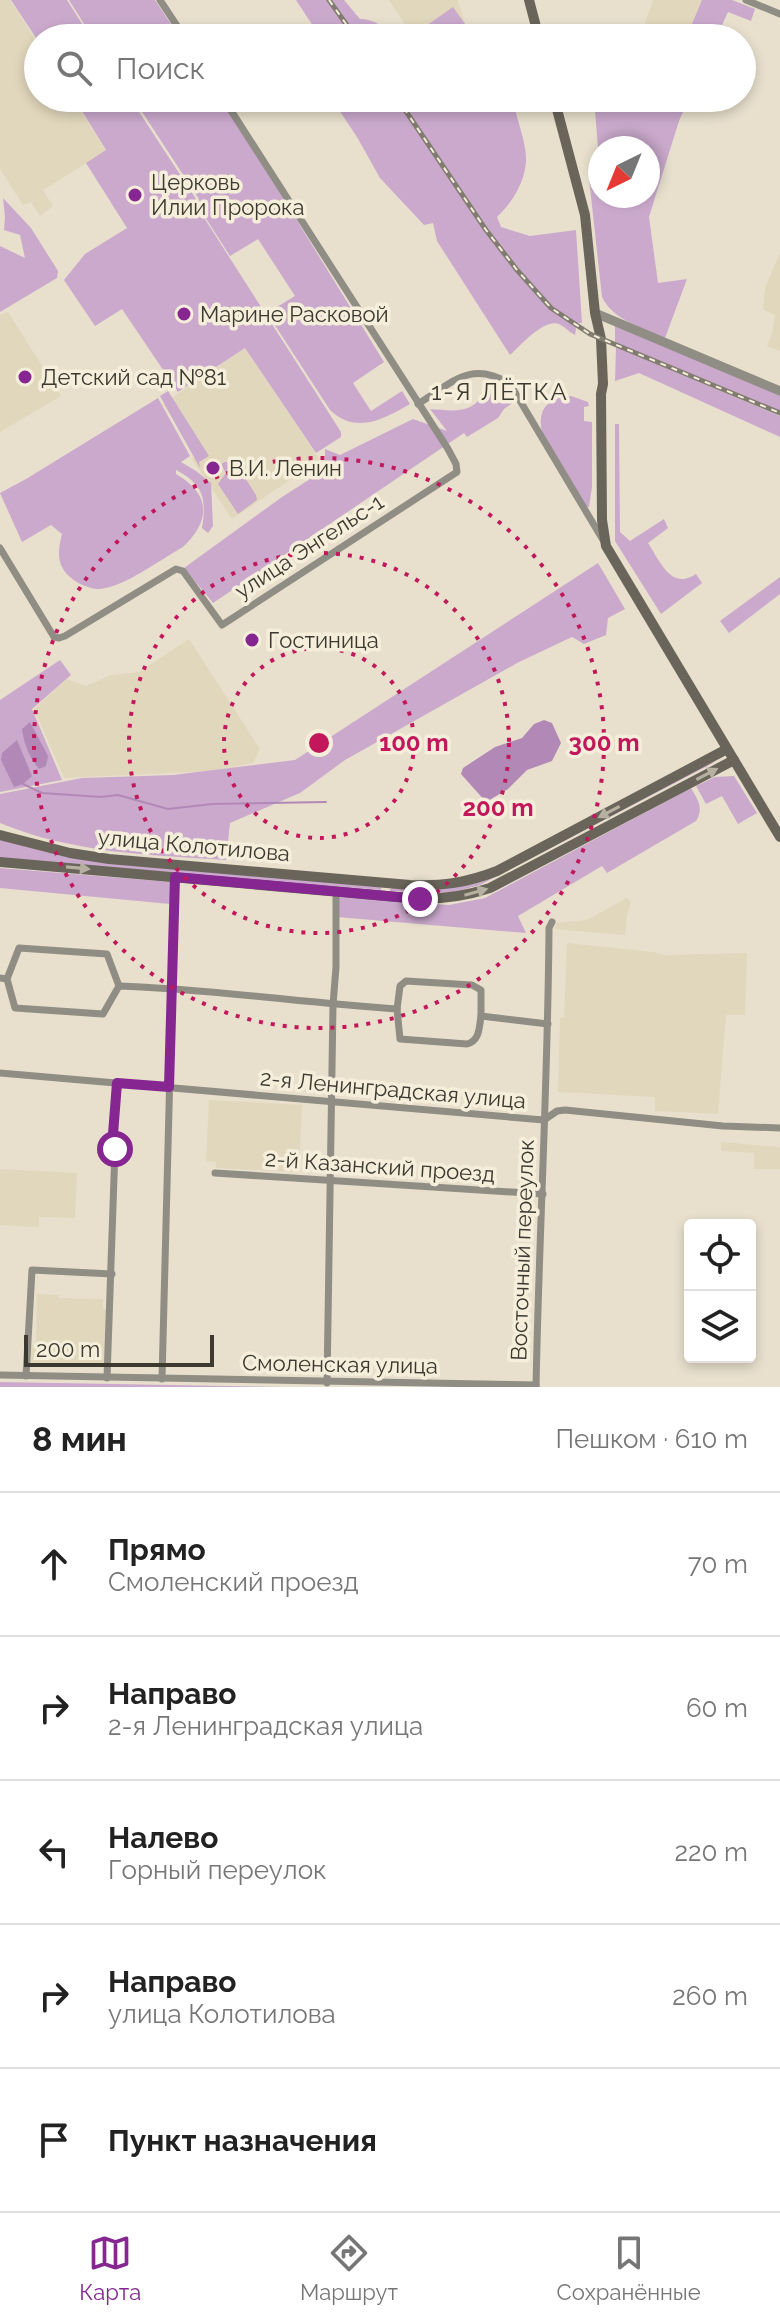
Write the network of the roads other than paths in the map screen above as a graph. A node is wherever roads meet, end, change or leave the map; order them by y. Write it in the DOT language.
graph roads {
  1 [pos="160,0"];
  2 [pos="529,0"];
  3 [pos="746,0"];
  4 [pos="780,14"];
  5 [pos="176,24"];
  6 [pos="535,24"];
  7 [pos="232,112"];
  8 [pos="558,112"];
  9 [pos="595,313"];
  10 [pos="780,391"];
  11 [pos="418,404"];
  12 [pos="606,546"];
  13 [pos="0,548"];
  14 [pos="727,749"];
  15 [pos="734,760"];
  16 [pos="0,835"];
  17 [pos="780,837"];
  18 [pos="0,862"];
  19 [pos="175,877"];
  20 [pos="387,883"];
  21 [pos="336,891"];
  22 [pos="386,896"];
  23 [pos="552,922"];
  24 [pos="4,978"];
  25 [pos="119,986"];
  26 [pos="174,988"];
  27 [pos="333,1005"];
  28 [pos="397,1009"];
  29 [pos="481,1016"];
  30 [pos="548,1024"];
  31 [pos="0,1073"];
  32 [pos="117,1083"];
  33 [pos="169,1087"];
  34 [pos="333,1101"];
  35 [pos="544,1120"];
  36 [pos="780,1128"];
  37 [pos="215,1173"];
  38 [pos="332,1181"];
  39 [pos="543,1194"];
  40 [pos="112,1274"];
  41 [pos="0,1375"];
  42 [pos="26,1376"];
  43 [pos="107,1378"];
  44 [pos="162,1379"];
  45 [pos="327,1383"];
  46 [pos="536,1386"];
  1 -- 5 [label="street"];
  2 -- 6 [label="main road"];
  3 -- 4 [label="street"];
  7 -- 11 [label="street, улица Энгельс-1"];
  8 -- 9 [label="main road"];
  9 -- 10 [label="street"];
  9 -- 12 [label="main road"];
  11 -- 12 [label="street"];
  11 -- 13 [label="street, улица Энгельс-1"];
  12 -- 14 [label="main road"];
  14 -- 15 [label="main road"];
  14 -- 20 [label="main road, улица Колотилова, one-way"];
  15 -- 17 [label="main road"];
  22 -- 15 [label="main road, улица Колотилова, one-way"];
  16 -- 20 [label="main road, улица Колотилова"];
  18 -- 19 [label="main road, улица Колотилова, one-way"];
  19 -- 21 [label="main road, улица Колотилова"];
  19 -- 26 [label="street"];
  20 -- 22 [label="main road"];
  21 -- 22 [label="main road, улица Колотилова"];
  21 -- 27 [label="street"];
  23 -- 30 [label="street, Восточный переулок"];
  24 -- 25 [label="street"];
  24 -- 25 [label="street"];
  25 -- 26 [label="street"];
  26 -- 27 [label="street"];
  26 -- 33 [label="street"];
  27 -- 28 [label="street"];
  27 -- 34 [label="street"];
  28 -- 29 [label="street"];
  28 -- 29 [label="street"];
  29 -- 30 [label="street"];
  30 -- 35 [label="street, Восточный переулок"];
  31 -- 32 [label="street, 2-я Ленинградская улица"];
  32 -- 33 [label="street, 2-я Ленинградская улица"];
  32 -- 40 [label="street"];
  33 -- 34 [label="street, 2-я Ленинградская улица"];
  33 -- 44 [label="street"];
  34 -- 35 [label="street, 2-я Ленинградская улица"];
  34 -- 38 [label="street"];
  35 -- 36 [label="street, 2-я Ленинградская улица"];
  35 -- 39 [label="street, Восточный переулок"];
  37 -- 38 [label="street, 2-й Казанский проезд"];
  38 -- 39 [label="street, 2-й Казанский проезд"];
  38 -- 45 [label="street"];
  39 -- 46 [label="street, Восточный переулок"];
  40 -- 42 [label="street"];
  40 -- 43 [label="street"];
  41 -- 42 [label="street, Смоленская улица"];
  42 -- 43 [label="street, Смоленская улица"];
  43 -- 44 [label="street, Смоленская улица"];
  44 -- 45 [label="street, Смоленская улица"];
  45 -- 46 [label="street, Смоленская улица"];
}
